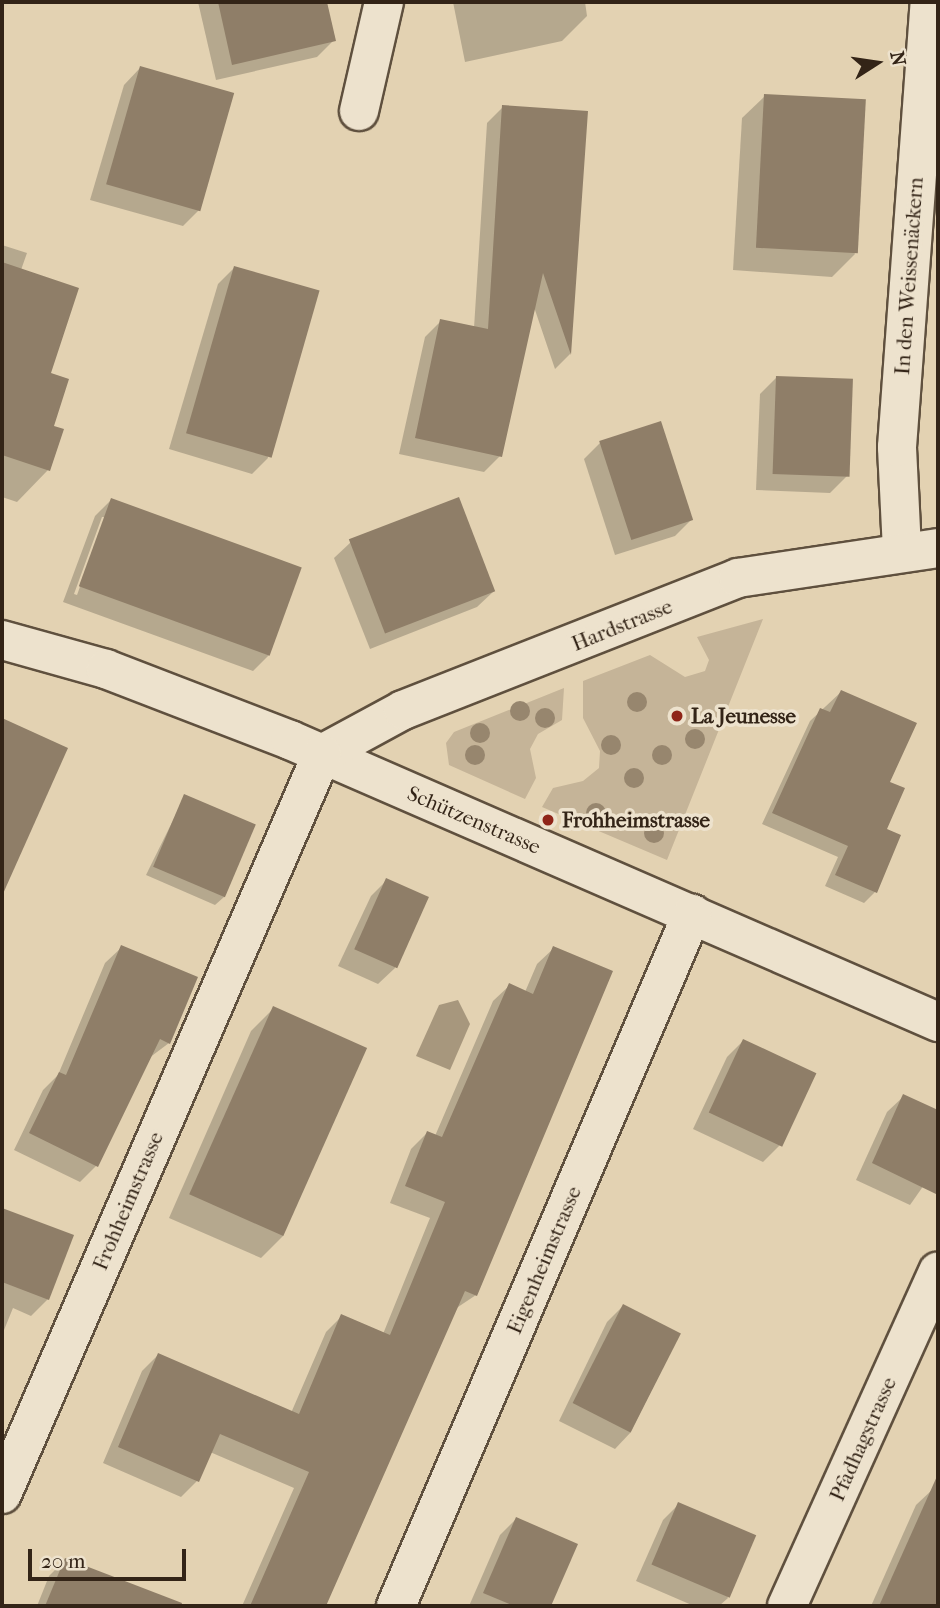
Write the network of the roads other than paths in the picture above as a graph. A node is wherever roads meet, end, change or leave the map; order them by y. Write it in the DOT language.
graph roads {
  1 [pos="384,2"];
  2 [pos="930,2"];
  3 [pos="359,111"];
  4 [pos="920,549"];
  5 [pos="2,640"];
  6 [pos="322,754"];
  7 [pos="692,914"];
  8 [pos="938,1022"];
  9 [pos="938,1272"];
  10 [pos="2,1494"];
  11 [pos="396,1606"];
  12 [pos="787,1606"];
  1 -- 3 [label="street"];
  2 -- 4 [label="street, In den Weissenäckern"];
  4 -- 6 [label="street, Hardstrasse"];
  5 -- 6 [label="street, Schützenstrasse"];
  6 -- 7 [label="street, Schützenstrasse"];
  6 -- 10 [label="street, Frohheimstrasse"];
  7 -- 8 [label="street, Schützenstrasse"];
  7 -- 11 [label="street, Eigenheimstrasse"];
  9 -- 12 [label="street, Pfadhagstrasse"];
}
